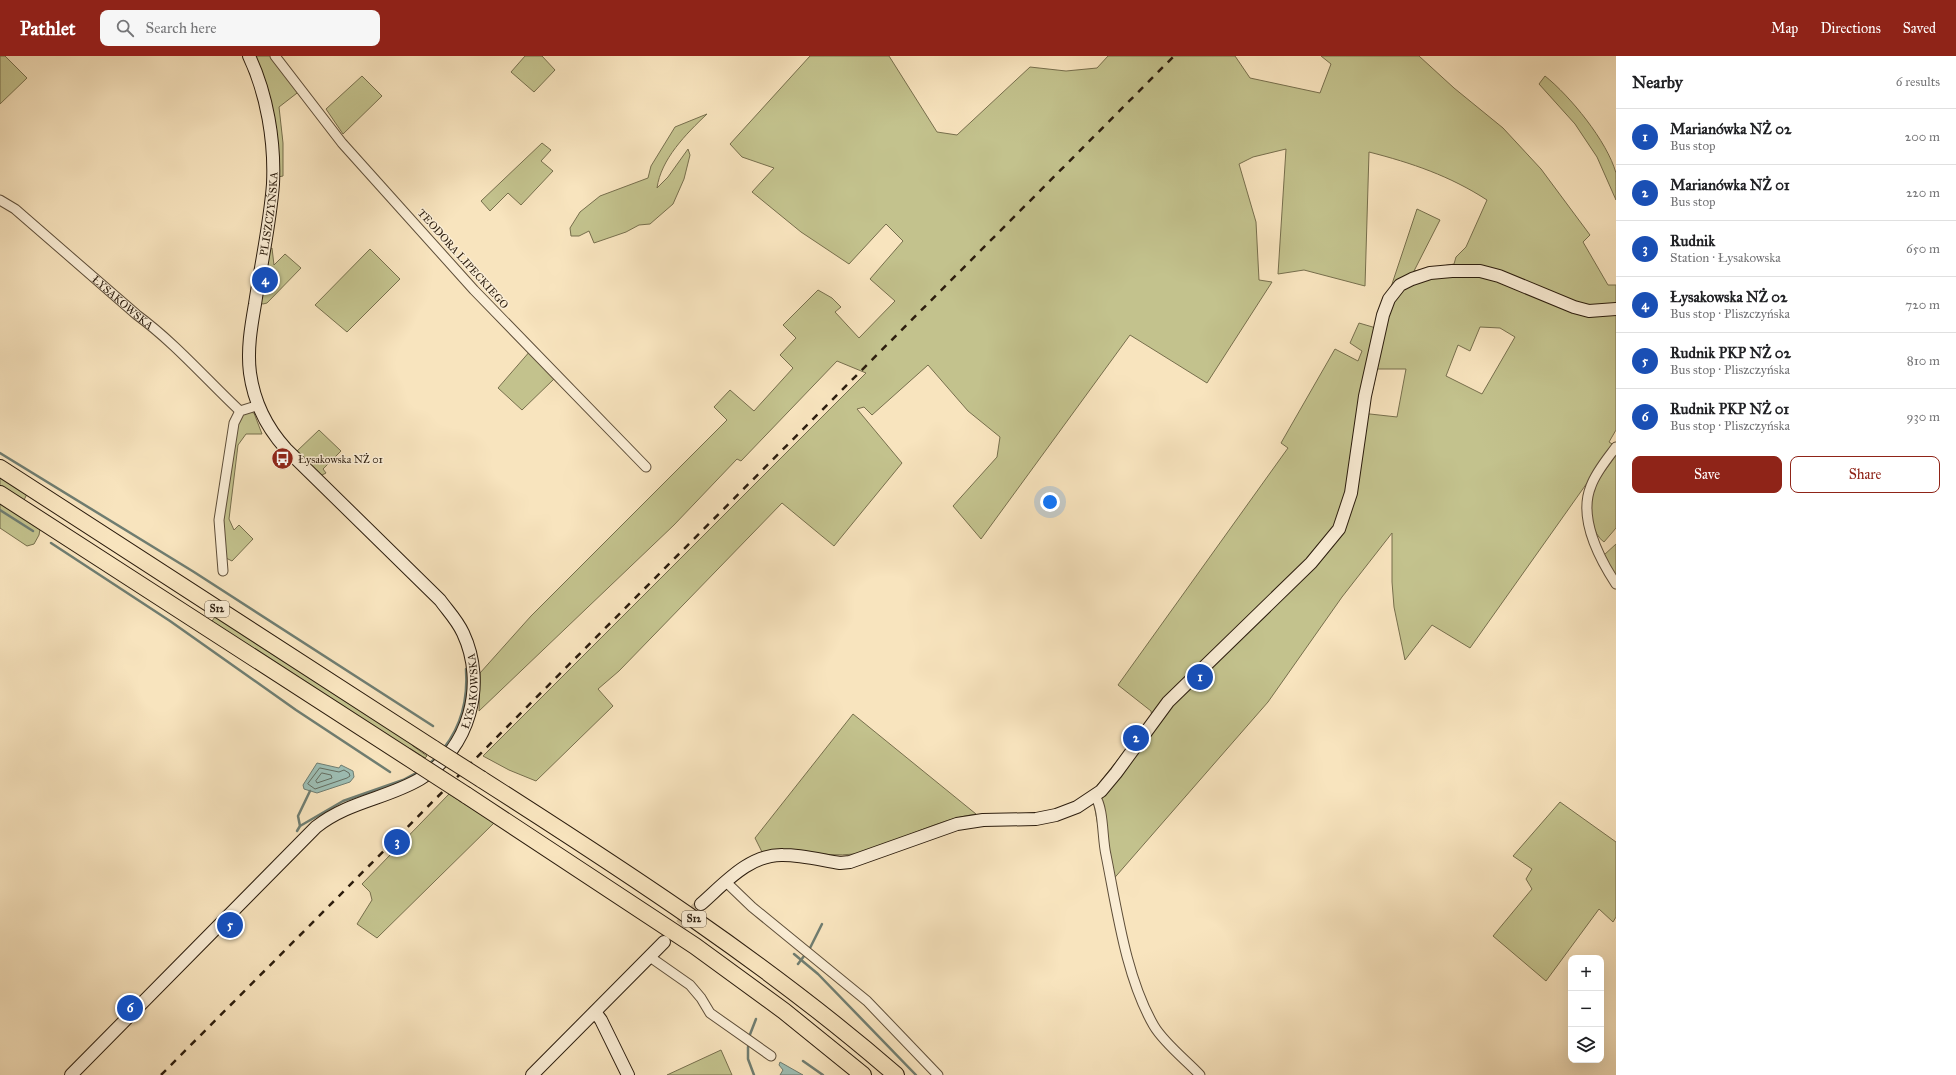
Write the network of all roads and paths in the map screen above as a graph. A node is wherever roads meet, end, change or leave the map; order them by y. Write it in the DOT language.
graph roads {
  1 [pos="249,56"];
  2 [pos="275,56"];
  3 [pos="0,200"];
  4 [pos="1616,309"];
  5 [pos="259,405"];
  6 [pos="240,411"];
  7 [pos="1616,447"];
  8 [pos="646,467"];
  9 [pos="0,468"];
  10 [pos="0,494"];
  11 [pos="223,571"];
  12 [pos="1616,584"];
  13 [pos="1095,796"];
  14 [pos="726,882"];
  15 [pos="701,904"];
  16 [pos="664,942"];
  17 [pos="650,957"];
  18 [pos="595,1012"];
  19 [pos="771,1056"];
  20 [pos="537,1073"];
  21 [pos="71,1075"];
  22 [pos="628,1075"];
  23 [pos="863,1075"];
  24 [pos="896,1075"];
  25 [pos="938,1075"];
  26 [pos="1200,1075"];
  1 -- 5 [label="street, PLISZCZYŃSKA"];
  2 -- 8 [label="street, TEODORA LIPECKIEGO"];
  3 -- 6 [label="street, ŁYSAKOWSKA"];
  4 -- 13 [label="street"];
  5 -- 6 [label="street"];
  5 -- 21 [label="street, ŁYSAKOWSKA"];
  6 -- 11 [label="street"];
  7 -- 12 [label="street"];
  9 -- 24 [label="highway, S12, bridge"];
  10 -- 23 [label="highway, S12, bridge"];
  13 -- 14 [label="street"];
  13 -- 26 [label="street"];
  14 -- 15 [label="street"];
  14 -- 25 [label="street"];
  16 -- 17 [label="street"];
  17 -- 18 [label="street"];
  17 -- 19 [label="street"];
  18 -- 20 [label="street"];
  18 -- 22 [label="street"];
}
